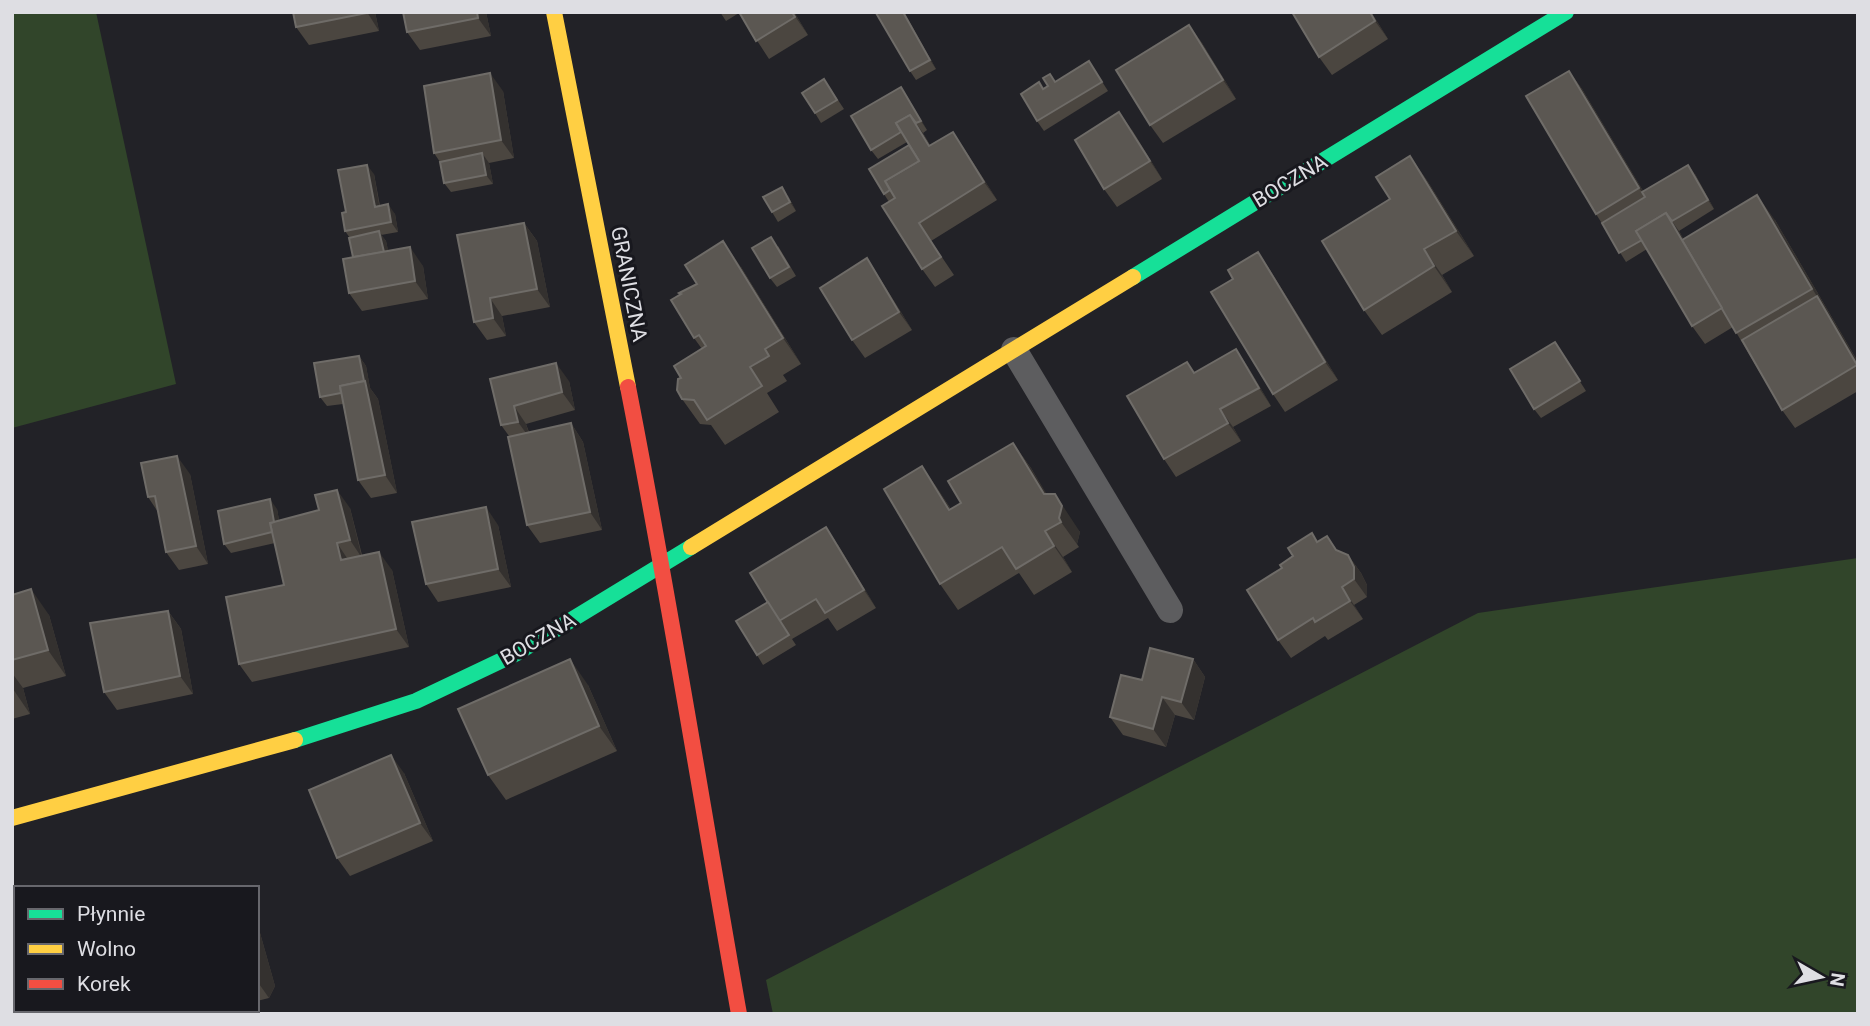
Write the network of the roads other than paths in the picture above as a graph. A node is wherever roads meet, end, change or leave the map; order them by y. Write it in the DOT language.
graph roads {
  1 [pos="554,12"];
  2 [pos="1566,12"];
  3 [pos="1014,350"];
  4 [pos="663,563"];
  5 [pos="1170,610"];
  6 [pos="12,817"];
  7 [pos="739,1014"];
  1 -- 4 [label="street, GRANICZNA"];
  2 -- 3 [label="street, BOCZNA"];
  3 -- 4 [label="street, BOCZNA"];
  3 -- 5 [label="lane"];
  4 -- 6 [label="street, BOCZNA"];
  4 -- 7 [label="street, GRANICZNA"];
}
